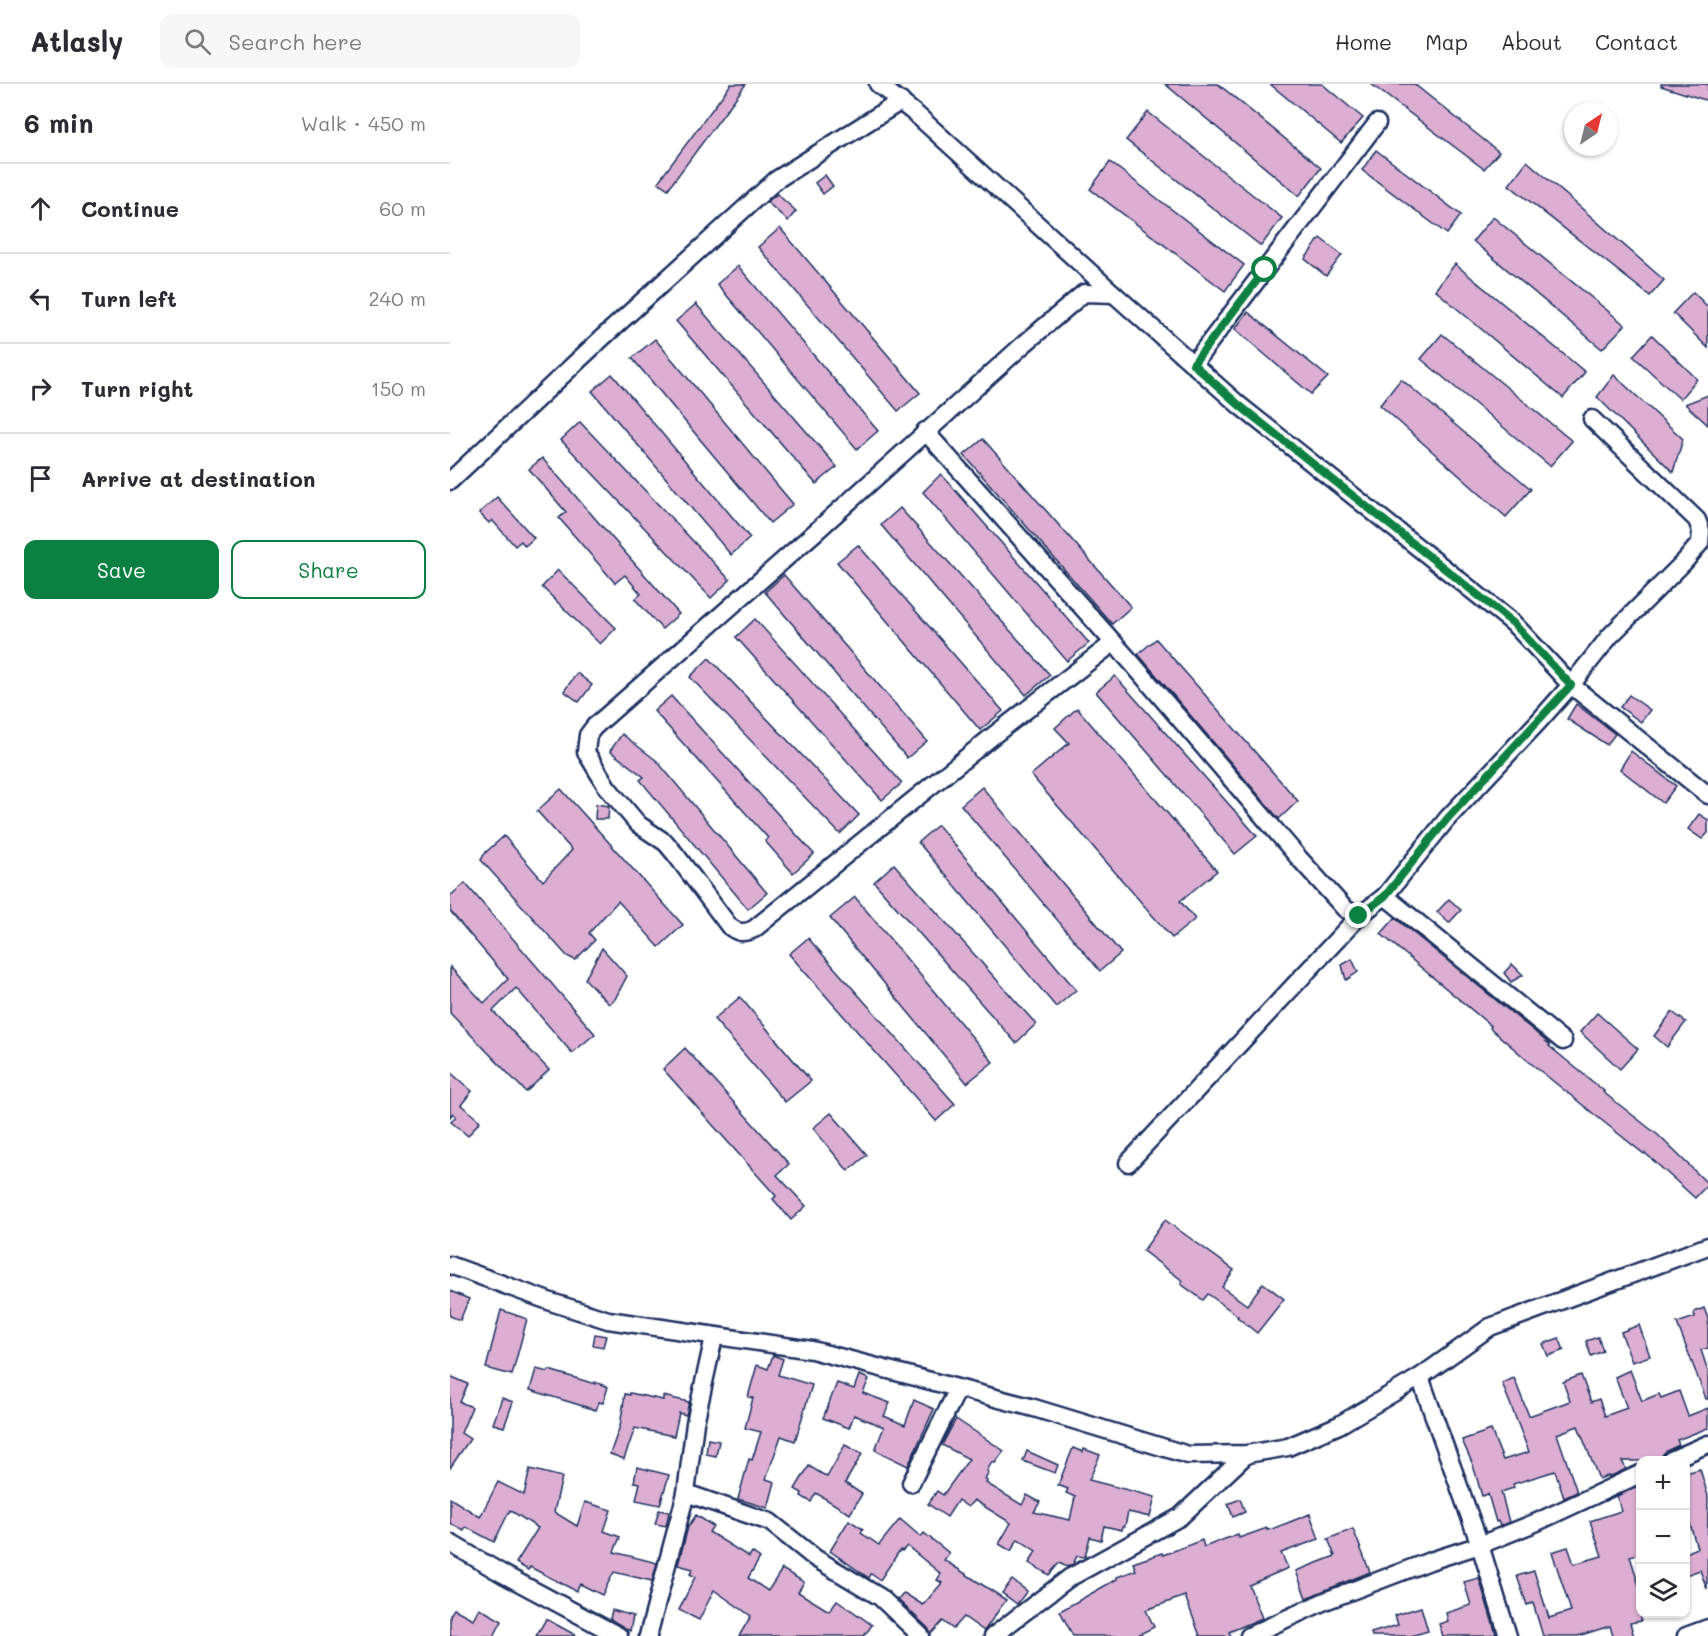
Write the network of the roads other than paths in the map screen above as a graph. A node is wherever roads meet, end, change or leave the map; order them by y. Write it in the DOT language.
graph roads {
  1 [pos="878,84"];
  2 [pos="901,101"];
  3 [pos="1377,123"];
  4 [pos="1083,267"];
  5 [pos="1084,293"];
  6 [pos="1113,294"];
  7 [pos="1193,364"];
  8 [pos="1592,419"];
  9 [pos="926,431"];
  10 [pos="450,482"];
  11 [pos="1113,643"];
  12 [pos="1571,685"];
  13 [pos="1708,795"];
  14 [pos="1385,896"];
  15 [pos="1359,916"];
  16 [pos="1563,1041"];
  17 [pos="1128,1163"];
  18 [pos="1708,1246"];
  19 [pos="450,1265"];
  20 [pos="714,1337"];
  21 [pos="1420,1377"];
  22 [pos="958,1389"];
  23 [pos="1708,1444"];
  24 [pos="1247,1454"];
  25 [pos="1682,1456"];
  26 [pos="1636,1476"];
  27 [pos="911,1483"];
  28 [pos="686,1493"];
  29 [pos="450,1543"];
  30 [pos="1480,1545"];
  31 [pos="1708,1628"];
  32 [pos="619,1636"];
  33 [pos="648,1636"];
  34 [pos="921,1636"];
  35 [pos="993,1636"];
  36 [pos="1250,1636"];
  37 [pos="1508,1636"];
  38 [pos="1686,1636"];
  1 -- 2 [label="street"];
  2 -- 4 [label="street"];
  2 -- 10 [label="street"];
  3 -- 7 [label="street"];
  4 -- 5 [label="street"];
  4 -- 6 [label="street"];
  5 -- 6 [label="street"];
  5 -- 9 [label="street"];
  6 -- 7 [label="street"];
  7 -- 12 [label="street"];
  8 -- 12 [label="street"];
  9 -- 11 [label="street"];
  9 -- 11 [label="street"];
  11 -- 15 [label="street"];
  12 -- 13 [label="street"];
  12 -- 14 [label="street"];
  14 -- 15 [label="street"];
  14 -- 16 [label="street"];
  15 -- 17 [label="street"];
  18 -- 21 [label="street"];
  19 -- 20 [label="street"];
  20 -- 22 [label="street"];
  20 -- 28 [label="street"];
  21 -- 24 [label="street"];
  21 -- 30 [label="street"];
  22 -- 24 [label="street"];
  22 -- 27 [label="street"];
  23 -- 25 [label="street"];
  24 -- 35 [label="street"];
  26 -- 30 [label="street"];
  28 -- 33 [label="street"];
  28 -- 34 [label="street"];
  29 -- 32 [label="street"];
  30 -- 36 [label="street"];
  30 -- 37 [label="street"];
  31 -- 38 [label="street"];
}
